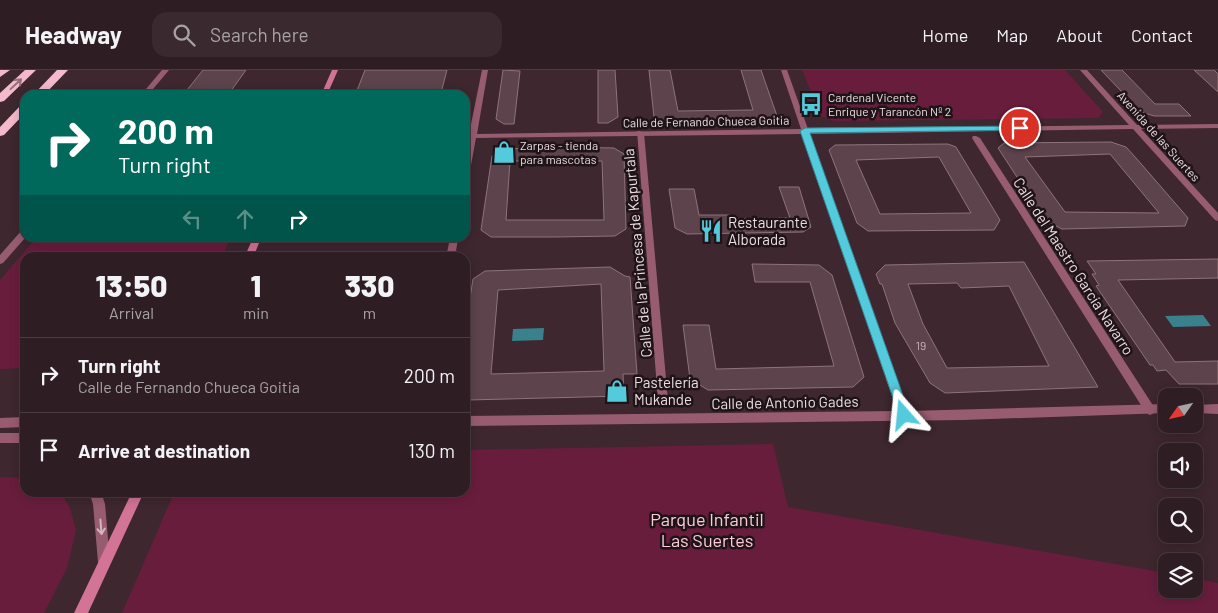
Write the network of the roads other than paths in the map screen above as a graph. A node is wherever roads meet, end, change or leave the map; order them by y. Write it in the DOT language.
graph roads {
  1 [pos="5,70"];
  2 [pos="31,70"];
  3 [pos="63,70"];
  4 [pos="166,70"];
  5 [pos="336,70"];
  6 [pos="485,70"];
  7 [pos="784,70"];
  8 [pos="1083,70"];
  9 [pos="0,74"];
  10 [pos="43,90"];
  11 [pos="148,90"];
  12 [pos="326,90"];
  13 [pos="0,99"];
  14 [pos="20,113"];
  15 [pos="1218,126"];
  16 [pos="1135,127"];
  17 [pos="470,128"];
  18 [pos="805,131"];
  19 [pos="0,133"];
  20 [pos="640,133"];
  21 [pos="470,136"];
  22 [pos="976,138"];
  23 [pos="1218,218"];
  24 [pos="20,238"];
  25 [pos="0,261"];
  26 [pos="663,401"];
  27 [pos="1203,409"];
  28 [pos="1218,409"];
  29 [pos="1150,410"];
  30 [pos="1158,410"];
  31 [pos="904,415"];
  32 [pos="470,421"];
  33 [pos="20,422"];
  34 [pos="0,423"];
  35 [pos="0,438"];
  36 [pos="20,438"];
  37 [pos="97,497"];
  38 [pos="136,497"];
  39 [pos="104,562"];
  40 [pos="81,613"];
  1 -- 9 [label="highway"];
  13 -- 2 [label="highway, one-way"];
  3 -- 10 [label="highway"];
  4 -- 11 [label="street"];
  5 -- 12 [label="main road"];
  6 -- 17 [label="street"];
  7 -- 18 [label="street"];
  8 -- 16 [label="street, Avenida de las Suertes"];
  14 -- 19 [label="highway"];
  15 -- 16 [label="street, Calle de Fernando Chueca Goitia"];
  16 -- 18 [label="street, Calle de Fernando Chueca Goitia"];
  16 -- 23 [label="street, Avenida de las Suertes"];
  18 -- 20 [label="street, Calle de Fernando Chueca Goitia"];
  18 -- 31 [label="street"];
  20 -- 21 [label="street, Calle de Fernando Chueca Goitia"];
  20 -- 26 [label="street, Calle de la Princesa de Kapurtala"];
  22 -- 29 [label="street, Calle del Maestro García Navarro"];
  24 -- 25 [label="street"];
  27 -- 28 [label="street"];
  29 -- 30 [label="street, Calle de Antonio Gades"];
  29 -- 31 [label="street, Calle de Antonio Gades"];
  31 -- 32 [label="street, Calle de Antonio Gades"];
  33 -- 34 [label="street"];
  35 -- 36 [label="street"];
  37 -- 39 [label="street, one-way"];
  38 -- 39 [label="main road"];
  39 -- 40 [label="main road"];
}
